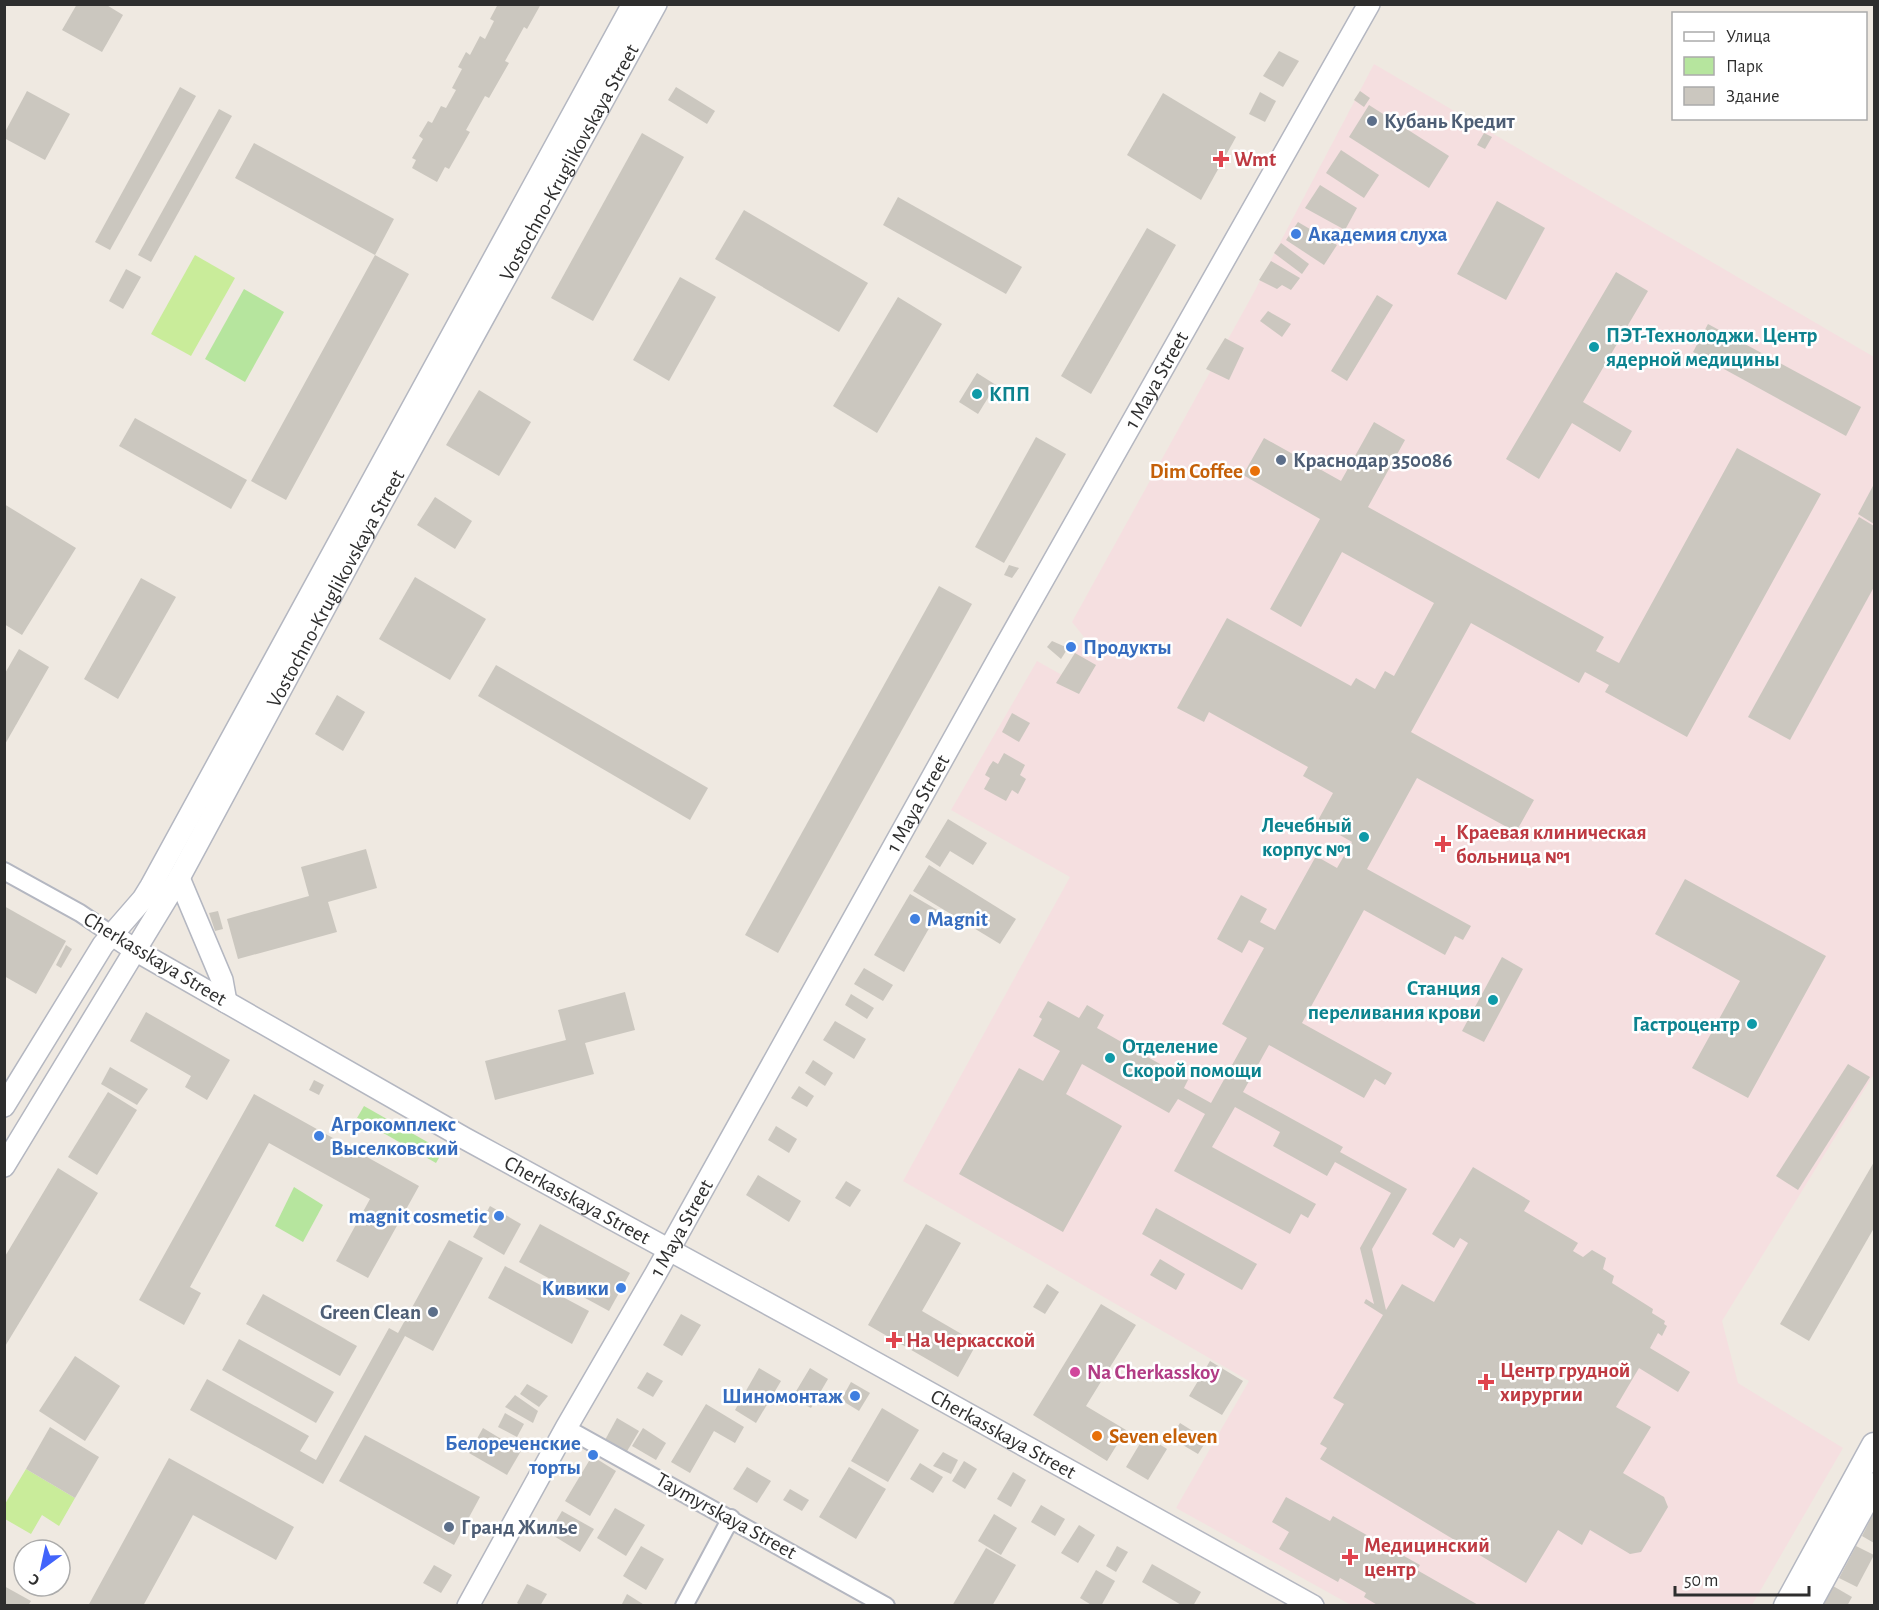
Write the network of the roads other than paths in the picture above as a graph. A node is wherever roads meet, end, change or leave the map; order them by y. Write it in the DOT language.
graph roads {
  1 [pos="633,4"];
  2 [pos="656,4"];
  3 [pos="1369,4"];
  4 [pos="4,871"];
  5 [pos="179,878"];
  6 [pos="111,934"];
  7 [pos="135,950"];
  8 [pos="226,1002"];
  9 [pos="4,1106"];
  10 [pos="4,1166"];
  11 [pos="669,1251"];
  12 [pos="566,1428"];
  13 [pos="1875,1445"];
  14 [pos="1875,1485"];
  15 [pos="731,1518"];
  16 [pos="468,1605"];
  17 [pos="684,1605"];
  18 [pos="886,1605"];
  19 [pos="1313,1605"];
  20 [pos="1786,1605"];
  21 [pos="1808,1605"];
  1 -- 6 [label="street, Vostochno-Kruglikovskaya Street"];
  2 -- 5 [label="street, Vostochno-Kruglikovskaya Street"];
  3 -- 11 [label="street, 1 Maya Street"];
  4 -- 6 [label="street, Cherkasskaya Street"];
  5 -- 7 [label="street, Vostochno-Kruglikovskaya Street"];
  5 -- 8 [label="street"];
  6 -- 7 [label="street, Cherkasskaya Street"];
  6 -- 9 [label="street, Vostochno-Kruglikovskaya Street"];
  7 -- 8 [label="street, Cherkasskaya Street"];
  7 -- 10 [label="street, Vostochno-Kruglikovskaya Street"];
  8 -- 11 [label="street, Cherkasskaya Street"];
  11 -- 12 [label="street, 1 Maya Street"];
  11 -- 19 [label="street, Cherkasskaya Street"];
  12 -- 15 [label="street, Taymyrskaya Street"];
  12 -- 16 [label="street, 1 Maya Street"];
  13 -- 20 [label="main road"];
  14 -- 21 [label="main road"];
  15 -- 17 [label="street"];
  15 -- 18 [label="street, Taymyrskaya Street"];
}
